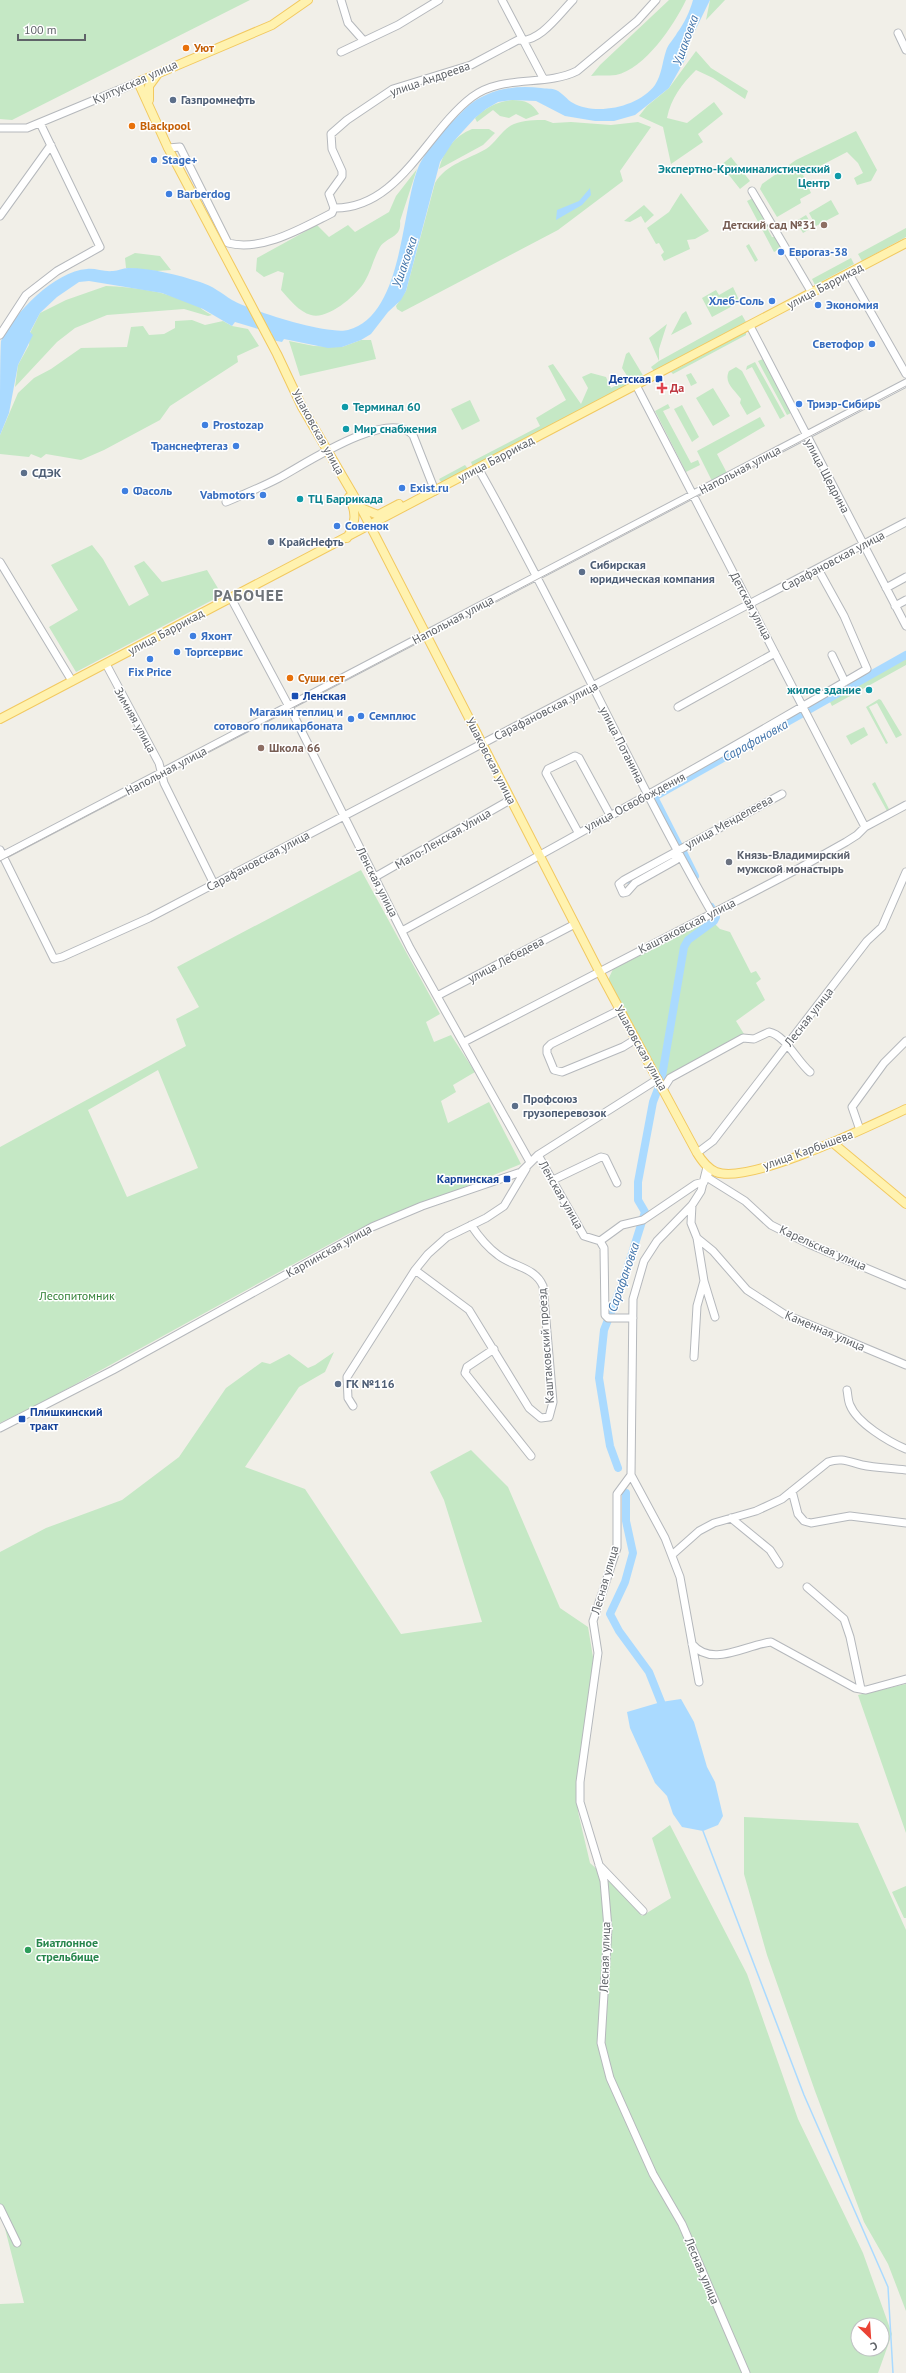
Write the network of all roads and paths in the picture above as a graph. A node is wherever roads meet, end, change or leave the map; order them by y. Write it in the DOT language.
graph roads {
  1 [pos="308,0"];
  2 [pos="341,0"];
  3 [pos="439,0"];
  4 [pos="502,0"];
  5 [pos="573,0"];
  6 [pos="656,0"];
  7 [pos="898,33"];
  8 [pos="364,41"];
  9 [pos="524,41"];
  10 [pos="906,50"];
  11 [pos="341,52"];
  12 [pos="163,70"];
  13 [pos="543,78"];
  14 [pos="138,82"];
  15 [pos="156,120"];
  16 [pos="40,123"];
  17 [pos="0,128"];
  18 [pos="51,145"];
  19 [pos="168,148"];
  20 [pos="752,191"];
  21 [pos="334,208"];
  22 [pos="0,216"];
  23 [pos="906,243"];
  24 [pos="849,274"];
  25 [pos="812,293"];
  26 [pos="750,326"];
  27 [pos="0,334"];
  28 [pos="906,374"];
  29 [pos="906,383"];
  30 [pos="636,385"];
  31 [pos="806,435"];
  32 [pos="327,451"];
  33 [pos="478,468"];
  34 [pos="435,491"];
  35 [pos="694,494"];
  36 [pos="226,502"];
  37 [pos="361,508"];
  38 [pos="906,522"];
  39 [pos="370,526"];
  40 [pos="347,538"];
  41 [pos="863,545"];
  42 [pos="0,562"];
  43 [pos="818,569"];
  44 [pos="537,576"];
  45 [pos="906,577"];
  46 [pos="886,588"];
  47 [pos="231,598"];
  48 [pos="906,600"];
  49 [pos="750,606"];
  50 [pos="895,606"];
  51 [pos="906,626"];
  52 [pos="425,634"];
  53 [pos="775,653"];
  54 [pos="832,655"];
  55 [pos="106,664"];
  56 [pos="72,681"];
  57 [pos="845,682"];
  58 [pos="592,686"];
  59 [pos="289,706"];
  60 [pos="678,707"];
  61 [pos="805,710"];
  62 [pos="0,719"];
  63 [pos="482,744"];
  64 [pos="162,773"];
  65 [pos="782,794"];
  66 [pos="648,796"];
  67 [pos="510,800"];
  68 [pos="906,805"];
  69 [pos="610,815"];
  70 [pos="343,816"];
  71 [pos="864,827"];
  72 [pos="578,832"];
  73 [pos="677,851"];
  74 [pos="1,854"];
  75 [pos="539,854"];
  76 [pos="906,872"];
  77 [pos="375,877"];
  78 [pos="214,884"];
  79 [pos="716,911"];
  80 [pos="575,924"];
  81 [pos="402,931"];
  82 [pos="599,970"];
  83 [pos="437,996"];
  84 [pos="620,1010"];
  85 [pos="636,1039"];
  86 [pos="906,1041"];
  87 [pos="464,1042"];
  88 [pos="788,1046"];
  89 [pos="810,1072"];
  90 [pos="658,1079"];
  91 [pos="663,1089"];
  92 [pos="906,1109"];
  93 [pos="860,1130"];
  94 [pos="833,1143"];
  95 [pos="697,1153"];
  96 [pos="538,1155"];
  97 [pos="528,1165"];
  98 [pos="707,1167"];
  99 [pos="717,1172"];
  100 [pos="704,1179"];
  101 [pos="553,1180"];
  102 [pos="617,1183"];
  103 [pos="906,1204"];
  104 [pos="692,1205"];
  105 [pos="471,1225"];
  106 [pos="697,1238"];
  107 [pos="600,1241"];
  108 [pos="415,1270"];
  109 [pos="704,1281"];
  110 [pos="906,1285"];
  111 [pos="715,1317"];
  112 [pos="633,1318"];
  113 [pos="494,1349"];
  114 [pos="694,1357"];
  115 [pos="906,1365"];
  116 [pos="847,1390"];
  117 [pos="353,1406"];
  118 [pos="0,1428"];
  119 [pos="906,1449"];
  120 [pos="531,1456"];
  121 [pos="906,1470"];
  122 [pos="631,1475"];
  123 [pos="792,1491"];
  124 [pos="731,1518"];
  125 [pos="906,1523"];
  126 [pos="672,1554"];
  127 [pos="779,1564"];
  128 [pos="807,1587"];
  129 [pos="692,1644"];
  130 [pos="711,1656"];
  131 [pos="695,1662"];
  132 [pos="906,1679"];
  133 [pos="699,1682"];
  134 [pos="861,1689"];
  135 [pos="599,1865"];
  136 [pos="643,1911"];
  137 [pos="0,2208"];
  138 [pos="17,2243"];
  139 [pos="746,2373"];
  1 -- 12 [label="main road, Култукская улица"];
  2 -- 8 [label="street"];
  3 -- 8 [label="street"];
  4 -- 9 [label="street"];
  5 -- 9 [label="street, улица Андреева"];
  6 -- 13 [label="street"];
  7 -- 10 [label="street"];
  8 -- 11 [label="street"];
  9 -- 13 [label="street"];
  9 -- 21 [label="street, улица Андреева"];
  12 -- 14 [label="main road, Култукская улица"];
  12 -- 15 [label="main road"];
  13 -- 21 [label="street"];
  14 -- 15 [label="main road"];
  14 -- 16 [label="street, Култукская улица"];
  15 -- 19 [label="main road"];
  16 -- 17 [label="street, Култукская улица"];
  16 -- 18 [label="street"];
  18 -- 22 [label="street"];
  18 -- 27 [label="street"];
  19 -- 21 [label="street"];
  19 -- 32 [label="main road, Ушаковская улица"];
  20 -- 25 [label="street"];
  23 -- 24 [label="main road, улица Баррикад"];
  24 -- 25 [label="main road, улица Баррикад"];
  24 -- 28 [label="street"];
  25 -- 26 [label="main road, улица Баррикад"];
  26 -- 30 [label="main road, улица Баррикад"];
  26 -- 31 [label="street, улица Щедрина"];
  29 -- 31 [label="street, Напольная улица"];
  30 -- 33 [label="main road, улица Баррикад"];
  30 -- 35 [label="street, Детская улица"];
  31 -- 35 [label="street, Напольная улица"];
  31 -- 41 [label="street, улица Щедрина"];
  32 -- 34 [label="street"];
  32 -- 36 [label="street"];
  32 -- 37 [label="main road, Ушаковская улица"];
  32 -- 40 [label="main road"];
  33 -- 34 [label="main road, улица Баррикад"];
  33 -- 44 [label="street, улица Потанина"];
  34 -- 37 [label="main road"];
  34 -- 39 [label="main road, улица Баррикад"];
  35 -- 44 [label="street, Напольная улица"];
  35 -- 49 [label="street, Детская улица"];
  37 -- 39 [label="main road, Ушаковская улица"];
  38 -- 41 [label="street, Сарафановская улица"];
  39 -- 40 [label="main road, улица Баррикад"];
  39 -- 52 [label="main road, Ушаковская улица"];
  40 -- 47 [label="main road, улица Баррикад"];
  41 -- 43 [label="street, Сарафановская улица"];
  41 -- 46 [label="street, улица Щедрина"];
  42 -- 56 [label="street"];
  43 -- 49 [label="street, Сарафановская улица"];
  43 -- 57 [label="street, улица Освобождения"];
  44 -- 52 [label="street, Напольная улица"];
  44 -- 58 [label="street, улица Потанина"];
  45 -- 46 [label="street"];
  46 -- 50 [label="street, улица Щедрина"];
  47 -- 55 [label="main road, улица Баррикад"];
  47 -- 59 [label="street, Ленская улица"];
  48 -- 50 [label="street"];
  49 -- 53 [label="street, Детская улица"];
  49 -- 58 [label="street, Сарафановская улица"];
  50 -- 51 [label="street, улица Щедрина"];
  52 -- 59 [label="street, Напольная улица"];
  52 -- 63 [label="main road, Ушаковская улица"];
  53 -- 60 [label="street"];
  53 -- 61 [label="street, Детская улица"];
  54 -- 57 [label="street"];
  55 -- 56 [label="main road, улица Баррикад"];
  55 -- 64 [label="street, Зимняя улица"];
  56 -- 62 [label="main road, улица Баррикад"];
  57 -- 61 [label="street, улица Освобождения"];
  58 -- 63 [label="street, Сарафановская улица"];
  58 -- 66 [label="street, улица Потанина"];
  59 -- 64 [label="street, Напольная улица"];
  59 -- 70 [label="street, Ленская улица"];
  61 -- 66 [label="street, улица Освобождения"];
  61 -- 71 [label="street, Детская улица"];
  63 -- 67 [label="main road, Ушаковская улица"];
  63 -- 70 [label="street, Сарафановская улица"];
  64 -- 74 [label="street, Напольная улица"];
  64 -- 78 [label="street, Зимняя улица"];
  65 -- 73 [label="street, улица Менделеева"];
  66 -- 69 [label="street, улица Освобождения"];
  66 -- 73 [label="street, улица Потанина"];
  67 -- 75 [label="main road, Ушаковская улица"];
  67 -- 77 [label="street, Мало-Ленская Улица"];
  68 -- 71 [label="street, Каштаковская улица"];
  69 -- 72 [label="street, улица Освобождения"];
  69 -- 72 [label="street"];
  70 -- 77 [label="street, Ленская улица"];
  70 -- 78 [label="street, Сарафановская улица"];
  71 -- 79 [label="street, Каштаковская улица"];
  72 -- 75 [label="street, улица Освобождения"];
  73 -- 73 [label="street, улица Менделеева"];
  73 -- 79 [label="street, улица Потанина"];
  74 -- 78 [label="street, Сарафановская улица"];
  75 -- 80 [label="main road, Ушаковская улица"];
  75 -- 81 [label="street, улица Освобождения"];
  76 -- 88 [label="street, Лесная улица"];
  77 -- 81 [label="street, Ленская улица"];
  79 -- 82 [label="street, Каштаковская улица"];
  80 -- 82 [label="main road, Ушаковская улица"];
  80 -- 83 [label="street, улица Лебедева"];
  81 -- 83 [label="street, Ленская улица"];
  82 -- 84 [label="main road, Ушаковская улица"];
  82 -- 87 [label="street, Каштаковская улица"];
  83 -- 87 [label="street, Ленская улица"];
  84 -- 85 [label="main road, Ушаковская улица"];
  84 -- 85 [label="street"];
  85 -- 90 [label="main road, Ушаковская улица"];
  86 -- 93 [label="street"];
  87 -- 97 [label="street, Ленская улица"];
  88 -- 89 [label="street"];
  88 -- 91 [label="street"];
  88 -- 95 [label="street, Лесная улица"];
  90 -- 91 [label="main road, Ушаковская улица"];
  90 -- 96 [label="street, Карпинская улица"];
  91 -- 95 [label="main road, Ушаковская улица"];
  92 -- 93 [label="main road, улица Карбышева"];
  93 -- 94 [label="main road, улица Карбышева"];
  94 -- 99 [label="main road, улица Карбышева"];
  94 -- 103 [label="main road"];
  95 -- 98 [label="main road, Ушаковская улица"];
  96 -- 97 [label="street, Карпинская улица"];
  96 -- 101 [label="street, Ленская улица"];
  97 -- 105 [label="street"];
  97 -- 118 [label="street, Карпинская улица"];
  98 -- 99 [label="main road, улица Карбышева"];
  98 -- 100 [label="street"];
  99 -- 100 [label="street"];
  100 -- 104 [label="street"];
  100 -- 107 [label="street"];
  100 -- 110 [label="street, Карельская улица"];
  101 -- 102 [label="street"];
  101 -- 107 [label="street, Ленская улица"];
  104 -- 106 [label="street"];
  104 -- 112 [label="street"];
  105 -- 108 [label="street"];
  105 -- 113 [label="street, Каштаковский проезд"];
  106 -- 109 [label="street"];
  106 -- 115 [label="street, Каменная улица"];
  107 -- 112 [label="street"];
  108 -- 113 [label="street, Каштаковский проезд"];
  108 -- 117 [label="street"];
  109 -- 111 [label="street"];
  109 -- 114 [label="street"];
  112 -- 122 [label="street"];
  113 -- 120 [label="street"];
  116 -- 119 [label="street"];
  121 -- 123 [label="street"];
  122 -- 126 [label="street"];
  122 -- 135 [label="street, Лесная улица"];
  123 -- 124 [label="street"];
  123 -- 125 [label="street"];
  124 -- 126 [label="street"];
  124 -- 127 [label="street"];
  126 -- 129 [label="street"];
  128 -- 134 [label="street"];
  129 -- 130 [label="street"];
  129 -- 131 [label="street"];
  130 -- 131 [label="street"];
  130 -- 134 [label="street"];
  131 -- 133 [label="street"];
  132 -- 134 [label="street"];
  135 -- 136 [label="street"];
  135 -- 139 [label="street, Лесная улица"];
  137 -- 138 [label="street"];
}
